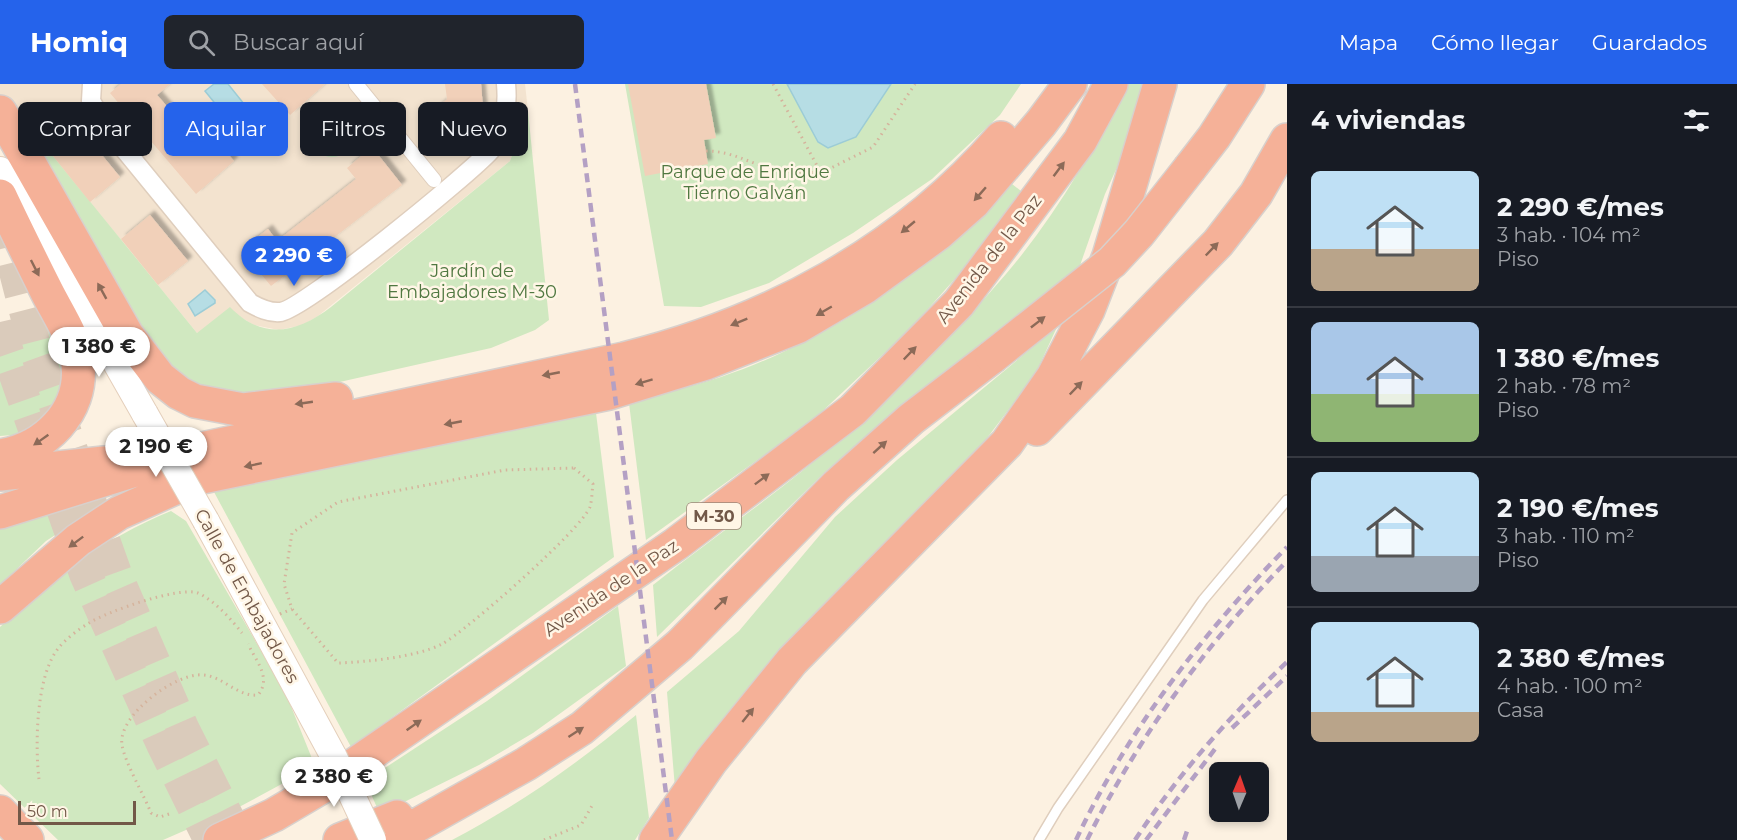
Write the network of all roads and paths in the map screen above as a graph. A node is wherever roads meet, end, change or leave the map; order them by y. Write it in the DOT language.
graph roads {
  1 [pos="92,84"];
  2 [pos="356,84"];
  3 [pos="506,84"];
  4 [pos="773,84"];
  5 [pos="915,84"];
  6 [pos="1042,84"];
  7 [pos="1070,84"];
  8 [pos="1111,84"];
  9 [pos="1160,84"];
  10 [pos="1234,84"];
  11 [pos="1248,84"];
  12 [pos="0,112"];
  13 [pos="1287,140"];
  14 [pos="0,144"];
  15 [pos="706,151"];
  16 [pos="1191,167"];
  17 [pos="0,170"];
  18 [pos="821,172"];
  19 [pos="434,180"];
  20 [pos="0,196"];
  21 [pos="59,263"];
  22 [pos="404,404"];
  23 [pos="206,448"];
  24 [pos="0,456"];
  25 [pos="0,474"];
  26 [pos="593,484"];
  27 [pos="1287,500"];
  28 [pos="0,512"];
  29 [pos="0,607"];
  30 [pos="792,661"];
  31 [pos="526,764"];
  32 [pos="39,779"];
  33 [pos="594,804"];
  34 [pos="2,813"];
  35 [pos="169,814"];
  36 [pos="27,840"];
  37 [pos="220,840"];
  38 [pos="340,840"];
  39 [pos="373,840"];
  40 [pos="391,840"];
  41 [pos="544,840"];
  42 [pos="656,840"];
  43 [pos="1040,840"];
  1 -- 3 [label="street"];
  2 -- 19 [label="street"];
  4 -- 18 [label="path"];
  5 -- 18 [label="path"];
  6 -- 22 [label="highway, one-way"];
  7 -- 29 [label="highway, one-way"];
  37 -- 8 [label="highway, Avenida de la Paz / M-30, one-way"];
  9 -- 30 [label="highway"];
  10 -- 16 [label="highway"];
  11 -- 16 [label="highway"];
  22 -- 12 [label="highway, one-way"];
  30 -- 13 [label="highway, one-way"];
  14 -- 21 [label="main road, Calle de Embajadores"];
  15 -- 18 [label="path"];
  31 -- 16 [label="highway, one-way, bridge"];
  17 -- 21 [label="main road, Calle de Embajadores"];
  20 -- 24 [label="highway, one-way"];
  21 -- 39 [label="main road, Calle de Embajadores, bridge"];
  22 -- 23 [label="highway"];
  23 -- 25 [label="highway"];
  23 -- 28 [label="highway"];
  26 -- 26 [label="path"];
  27 -- 43 [label="lane"];
  42 -- 30 [label="highway, one-way"];
  31 -- 38 [label="highway"];
  31 -- 40 [label="highway"];
  32 -- 35 [label="path"];
  33 -- 41 [label="path"];
  34 -- 36 [label="highway"];
}
